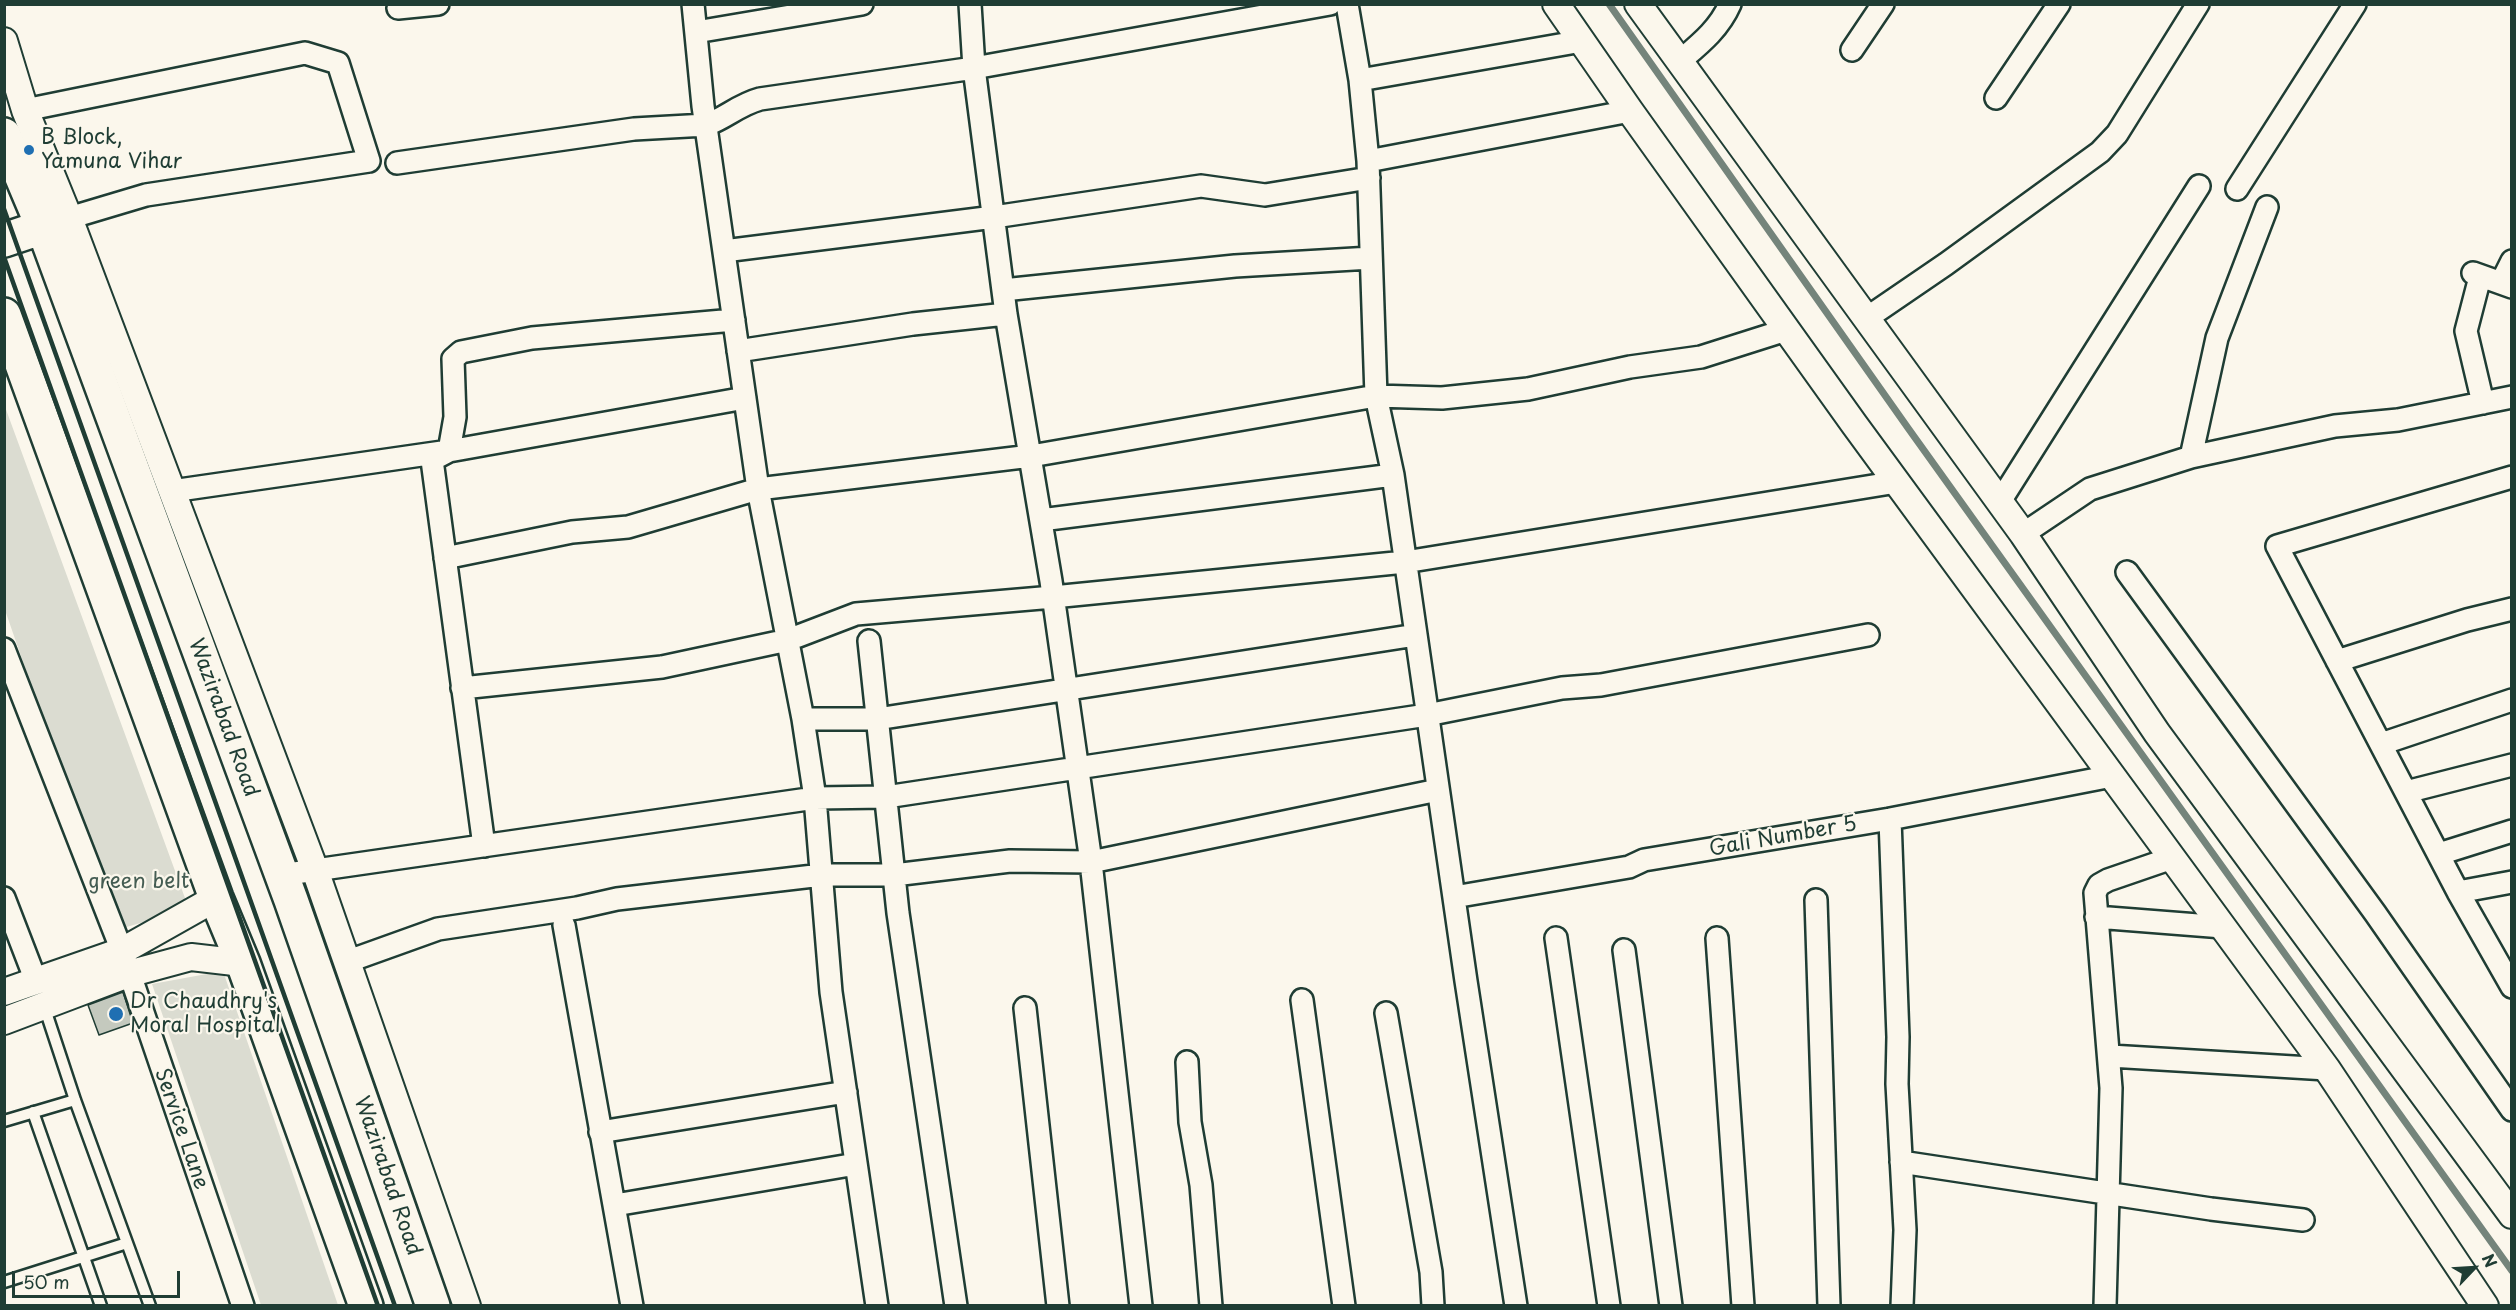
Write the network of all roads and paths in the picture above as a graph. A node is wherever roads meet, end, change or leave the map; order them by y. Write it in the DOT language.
graph roads {
  1 [pos="438,4"];
  2 [pos="693,4"];
  3 [pos="862,4"];
  4 [pos="970,4"];
  5 [pos="1330,4"];
  6 [pos="1347,4"];
  7 [pos="1556,4"];
  8 [pos="1638,4"];
  9 [pos="1730,4"];
  10 [pos="1883,4"];
  11 [pos="2059,4"];
  12 [pos="2198,4"];
  13 [pos="2355,4"];
  14 [pos="398,8"];
  15 [pos="696,32"];
  16 [pos="4,41"];
  17 [pos="1582,41"];
  18 [pos="1852,51"];
  19 [pos="1680,61"];
  20 [pos="974,68"];
  21 [pos="1360,80"];
  22 [pos="1996,98"];
  23 [pos="25,110"];
  24 [pos="1630,111"];
  25 [pos="706,125"];
  26 [pos="7,150"];
  27 [pos="397,163"];
  28 [pos="1368,170"];
  29 [pos="2199,186"];
  30 [pos="2237,189"];
  31 [pos="2267,207"];
  32 [pos="994,217"];
  33 [pos="56,223"];
  34 [pos="4,240"];
  35 [pos="724,251"];
  36 [pos="1371,258"];
  37 [pos="2511,261"];
  38 [pos="2506,285"];
  39 [pos="1003,290"];
  40 [pos="4,315"];
  41 [pos="1006,315"];
  42 [pos="1867,318"];
  43 [pos="734,320"];
  44 [pos="1786,330"];
  45 [pos="738,351"];
  46 [pos="1376,396"];
  47 [pos="2511,397"];
  48 [pos="745,398"];
  49 [pos="2483,403"];
  50 [pos="449,451"];
  51 [pos="1032,456"];
  52 [pos="2191,457"];
  53 [pos="1393,475"];
  54 [pos="2511,477"];
  55 [pos="1897,482"];
  56 [pos="759,489"];
  57 [pos="172,491"];
  58 [pos="2000,503"];
  59 [pos="1041,520"];
  60 [pos="2023,534"];
  61 [pos="445,558"];
  62 [pos="1405,562"];
  63 [pos="2127,572"];
  64 [pos="1053,597"];
  65 [pos="2511,609"];
  66 [pos="1868,634"];
  67 [pos="1416,635"];
  68 [pos="788,640"];
  69 [pos="869,641"];
  70 [pos="4,649"];
  71 [pos="2337,661"];
  72 [pos="462,688"];
  73 [pos="1065,690"];
  74 [pos="2511,700"];
  75 [pos="1427,715"];
  76 [pos="803,719"];
  77 [pos="877,719"];
  78 [pos="2381,744"];
  79 [pos="2511,765"];
  80 [pos="1076,769"];
  81 [pos="2112,776"];
  82 [pos="1438,790"];
  83 [pos="2406,792"];
  84 [pos="885,797"];
  85 [pos="815,798"];
  86 [pos="1890,819"];
  87 [pos="2511,831"];
  88 [pos="484,846"];
  89 [pos="2439,854"];
  90 [pos="2172,858"];
  91 [pos="1091,862"];
  92 [pos="315,870"];
  93 [pos="281,875"];
  94 [pos="822,875"];
  95 [pos="894,875"];
  96 [pos="2511,882"];
  97 [pos="2458,892"];
  98 [pos="1454,897"];
  99 [pos="4,898"];
  100 [pos="216,898"];
  101 [pos="1816,900"];
  102 [pos="2096,917"];
  103 [pos="564,925"];
  104 [pos="2223,927"];
  105 [pos="1556,938"];
  106 [pos="1717,938"];
  107 [pos="1624,950"];
  108 [pos="346,962"];
  109 [pos="124,963"];
  110 [pos="243,963"];
  111 [pos="36,981"];
  112 [pos="2511,987"];
  113 [pos="4,992"];
  114 [pos="1302,1000"];
  115 [pos="44,1006"];
  116 [pos="1025,1008"];
  117 [pos="1386,1013"];
  118 [pos="4,1021"];
  119 [pos="2110,1056"];
  120 [pos="1187,1062"];
  121 [pos="2327,1069"];
  122 [pos="846,1092"];
  123 [pos="75,1100"];
  124 [pos="2511,1110"];
  125 [pos="33,1112"];
  126 [pos="4,1121"];
  127 [pos="600,1132"];
  128 [pos="1901,1162"];
  129 [pos="856,1164"];
  130 [pos="2107,1192"];
  131 [pos="615,1205"];
  132 [pos="2511,1215"];
  133 [pos="2303,1220"];
  134 [pos="127,1243"];
  135 [pos="84,1257"];
  136 [pos="5,1279"];
  137 [pos="101,1305"];
  138 [pos="150,1305"];
  139 [pos="243,1305"];
  140 [pos="366,1305"];
  141 [pos="432,1305"];
  142 [pos="466,1305"];
  143 [pos="632,1305"];
  144 [pos="877,1305"];
  145 [pos="956,1305"];
  146 [pos="1058,1305"];
  147 [pos="1141,1305"];
  148 [pos="1211,1305"];
  149 [pos="1344,1305"];
  150 [pos="1433,1305"];
  151 [pos="1516,1305"];
  152 [pos="1609,1305"];
  153 [pos="1671,1305"];
  154 [pos="1743,1305"];
  155 [pos="1829,1305"];
  156 [pos="1902,1305"];
  157 [pos="2105,1305"];
  158 [pos="2485,1305"];
  1 -- 14 [label="street"];
  2 -- 15 [label="street"];
  3 -- 15 [label="street"];
  4 -- 20 [label="street"];
  5 -- 20 [label="street"];
  6 -- 21 [label="street"];
  7 -- 17 [label="street"];
  8 -- 19 [label="street"];
  9 -- 19 [label="street"];
  10 -- 18 [label="street"];
  11 -- 22 [label="street"];
  12 -- 42 [label="street"];
  13 -- 30 [label="street"];
  15 -- 25 [label="street"];
  16 -- 23 [label="street"];
  17 -- 21 [label="street"];
  17 -- 24 [label="street"];
  19 -- 42 [label="street"];
  20 -- 25 [label="street"];
  20 -- 32 [label="street"];
  21 -- 28 [label="street"];
  23 -- 33 [label="street"];
  23 -- 33 [label="street"];
  24 -- 28 [label="street"];
  24 -- 44 [label="street"];
  25 -- 27 [label="street"];
  25 -- 35 [label="street"];
  26 -- 33 [label="highway, Wazirabad Road"];
  28 -- 32 [label="street"];
  28 -- 36 [label="street"];
  29 -- 58 [label="street"];
  31 -- 52 [label="street"];
  32 -- 35 [label="street"];
  32 -- 39 [label="street"];
  33 -- 34 [label="highway"];
  33 -- 57 [label="street"];
  33 -- 93 [label="highway, Wazirabad Road"];
  35 -- 43 [label="street"];
  36 -- 39 [label="street"];
  36 -- 46 [label="street"];
  37 -- 38 [label="street"];
  38 -- 49 [label="street"];
  39 -- 41 [label="street"];
  40 -- 100 [label="highway"];
  41 -- 45 [label="street"];
  41 -- 51 [label="street"];
  42 -- 58 [label="street"];
  43 -- 45 [label="street"];
  43 -- 50 [label="street"];
  44 -- 46 [label="street"];
  44 -- 55 [label="street"];
  45 -- 48 [label="street"];
  46 -- 51 [label="street"];
  46 -- 53 [label="street"];
  47 -- 49 [label="street"];
  48 -- 50 [label="street"];
  48 -- 56 [label="street"];
  49 -- 52 [label="street"];
  50 -- 57 [label="street"];
  50 -- 61 [label="street"];
  51 -- 56 [label="street"];
  51 -- 59 [label="street"];
  52 -- 60 [label="street"];
  53 -- 59 [label="street"];
  53 -- 62 [label="street"];
  54 -- 71 [label="street"];
  55 -- 62 [label="street"];
  55 -- 81 [label="street"];
  56 -- 61 [label="street"];
  56 -- 68 [label="street"];
  57 -- 92 [label="street"];
  58 -- 60 [label="street"];
  59 -- 64 [label="street"];
  60 -- 132 [label="street"];
  61 -- 72 [label="street"];
  62 -- 64 [label="street"];
  62 -- 67 [label="street"];
  63 -- 124 [label="street"];
  64 -- 68 [label="street"];
  64 -- 73 [label="street"];
  65 -- 71 [label="street"];
  66 -- 75 [label="street"];
  67 -- 73 [label="street"];
  67 -- 75 [label="street"];
  68 -- 72 [label="street"];
  68 -- 76 [label="street"];
  69 -- 77 [label="street"];
  70 -- 109 [label="street, Service Lane"];
  71 -- 78 [label="street"];
  72 -- 88 [label="street"];
  73 -- 77 [label="street"];
  73 -- 80 [label="street"];
  74 -- 78 [label="street"];
  75 -- 80 [label="street"];
  75 -- 82 [label="street"];
  76 -- 77 [label="street"];
  76 -- 85 [label="street"];
  77 -- 84 [label="street"];
  78 -- 83 [label="street"];
  79 -- 83 [label="street"];
  80 -- 84 [label="street"];
  80 -- 91 [label="street"];
  81 -- 86 [label="street, Gali Number 5"];
  81 -- 90 [label="street"];
  82 -- 91 [label="street"];
  82 -- 98 [label="street"];
  83 -- 89 [label="street"];
  84 -- 85 [label="street"];
  84 -- 95 [label="street"];
  85 -- 88 [label="street"];
  85 -- 94 [label="street"];
  86 -- 98 [label="street, Gali Number 5"];
  86 -- 128 [label="street"];
  87 -- 89 [label="street"];
  88 -- 92 [label="street"];
  89 -- 97 [label="street"];
  90 -- 102 [label="street"];
  90 -- 104 [label="street"];
  91 -- 95 [label="street"];
  91 -- 147 [label="street"];
  92 -- 93 [label="street"];
  92 -- 108 [label="street"];
  93 -- 141 [label="highway, Wazirabad Road"];
  94 -- 95 [label="street"];
  94 -- 108 [label="street"];
  94 -- 122 [label="street"];
  95 -- 145 [label="street"];
  96 -- 97 [label="street"];
  97 -- 112 [label="street"];
  98 -- 151 [label="street"];
  99 -- 111 [label="street"];
  100 -- 109 [label="street"];
  100 -- 110 [label="highway"];
  101 -- 155 [label="street"];
  102 -- 104 [label="street"];
  102 -- 119 [label="street"];
  103 -- 127 [label="street"];
  104 -- 121 [label="street"];
  105 -- 152 [label="street"];
  106 -- 154 [label="street"];
  107 -- 153 [label="street"];
  108 -- 142 [label="street"];
  109 -- 110 [label="street"];
  109 -- 111 [label="street"];
  109 -- 115 [label="street"];
  109 -- 139 [label="street, Service Lane"];
  110 -- 140 [label="highway"];
  111 -- 113 [label="street"];
  114 -- 149 [label="street"];
  115 -- 118 [label="street"];
  115 -- 123 [label="lane"];
  116 -- 146 [label="street"];
  117 -- 150 [label="street"];
  119 -- 121 [label="street"];
  119 -- 130 [label="street"];
  120 -- 148 [label="street"];
  121 -- 158 [label="street"];
  122 -- 127 [label="street"];
  122 -- 129 [label="street"];
  123 -- 125 [label="lane"];
  123 -- 134 [label="lane"];
  125 -- 126 [label="lane"];
  125 -- 135 [label="lane"];
  127 -- 131 [label="street"];
  128 -- 130 [label="street"];
  128 -- 156 [label="street"];
  129 -- 131 [label="street"];
  129 -- 144 [label="street"];
  130 -- 133 [label="street"];
  130 -- 157 [label="street"];
  131 -- 143 [label="street"];
  134 -- 135 [label="lane"];
  134 -- 138 [label="lane"];
  135 -- 136 [label="lane"];
  135 -- 137 [label="lane"];
}
